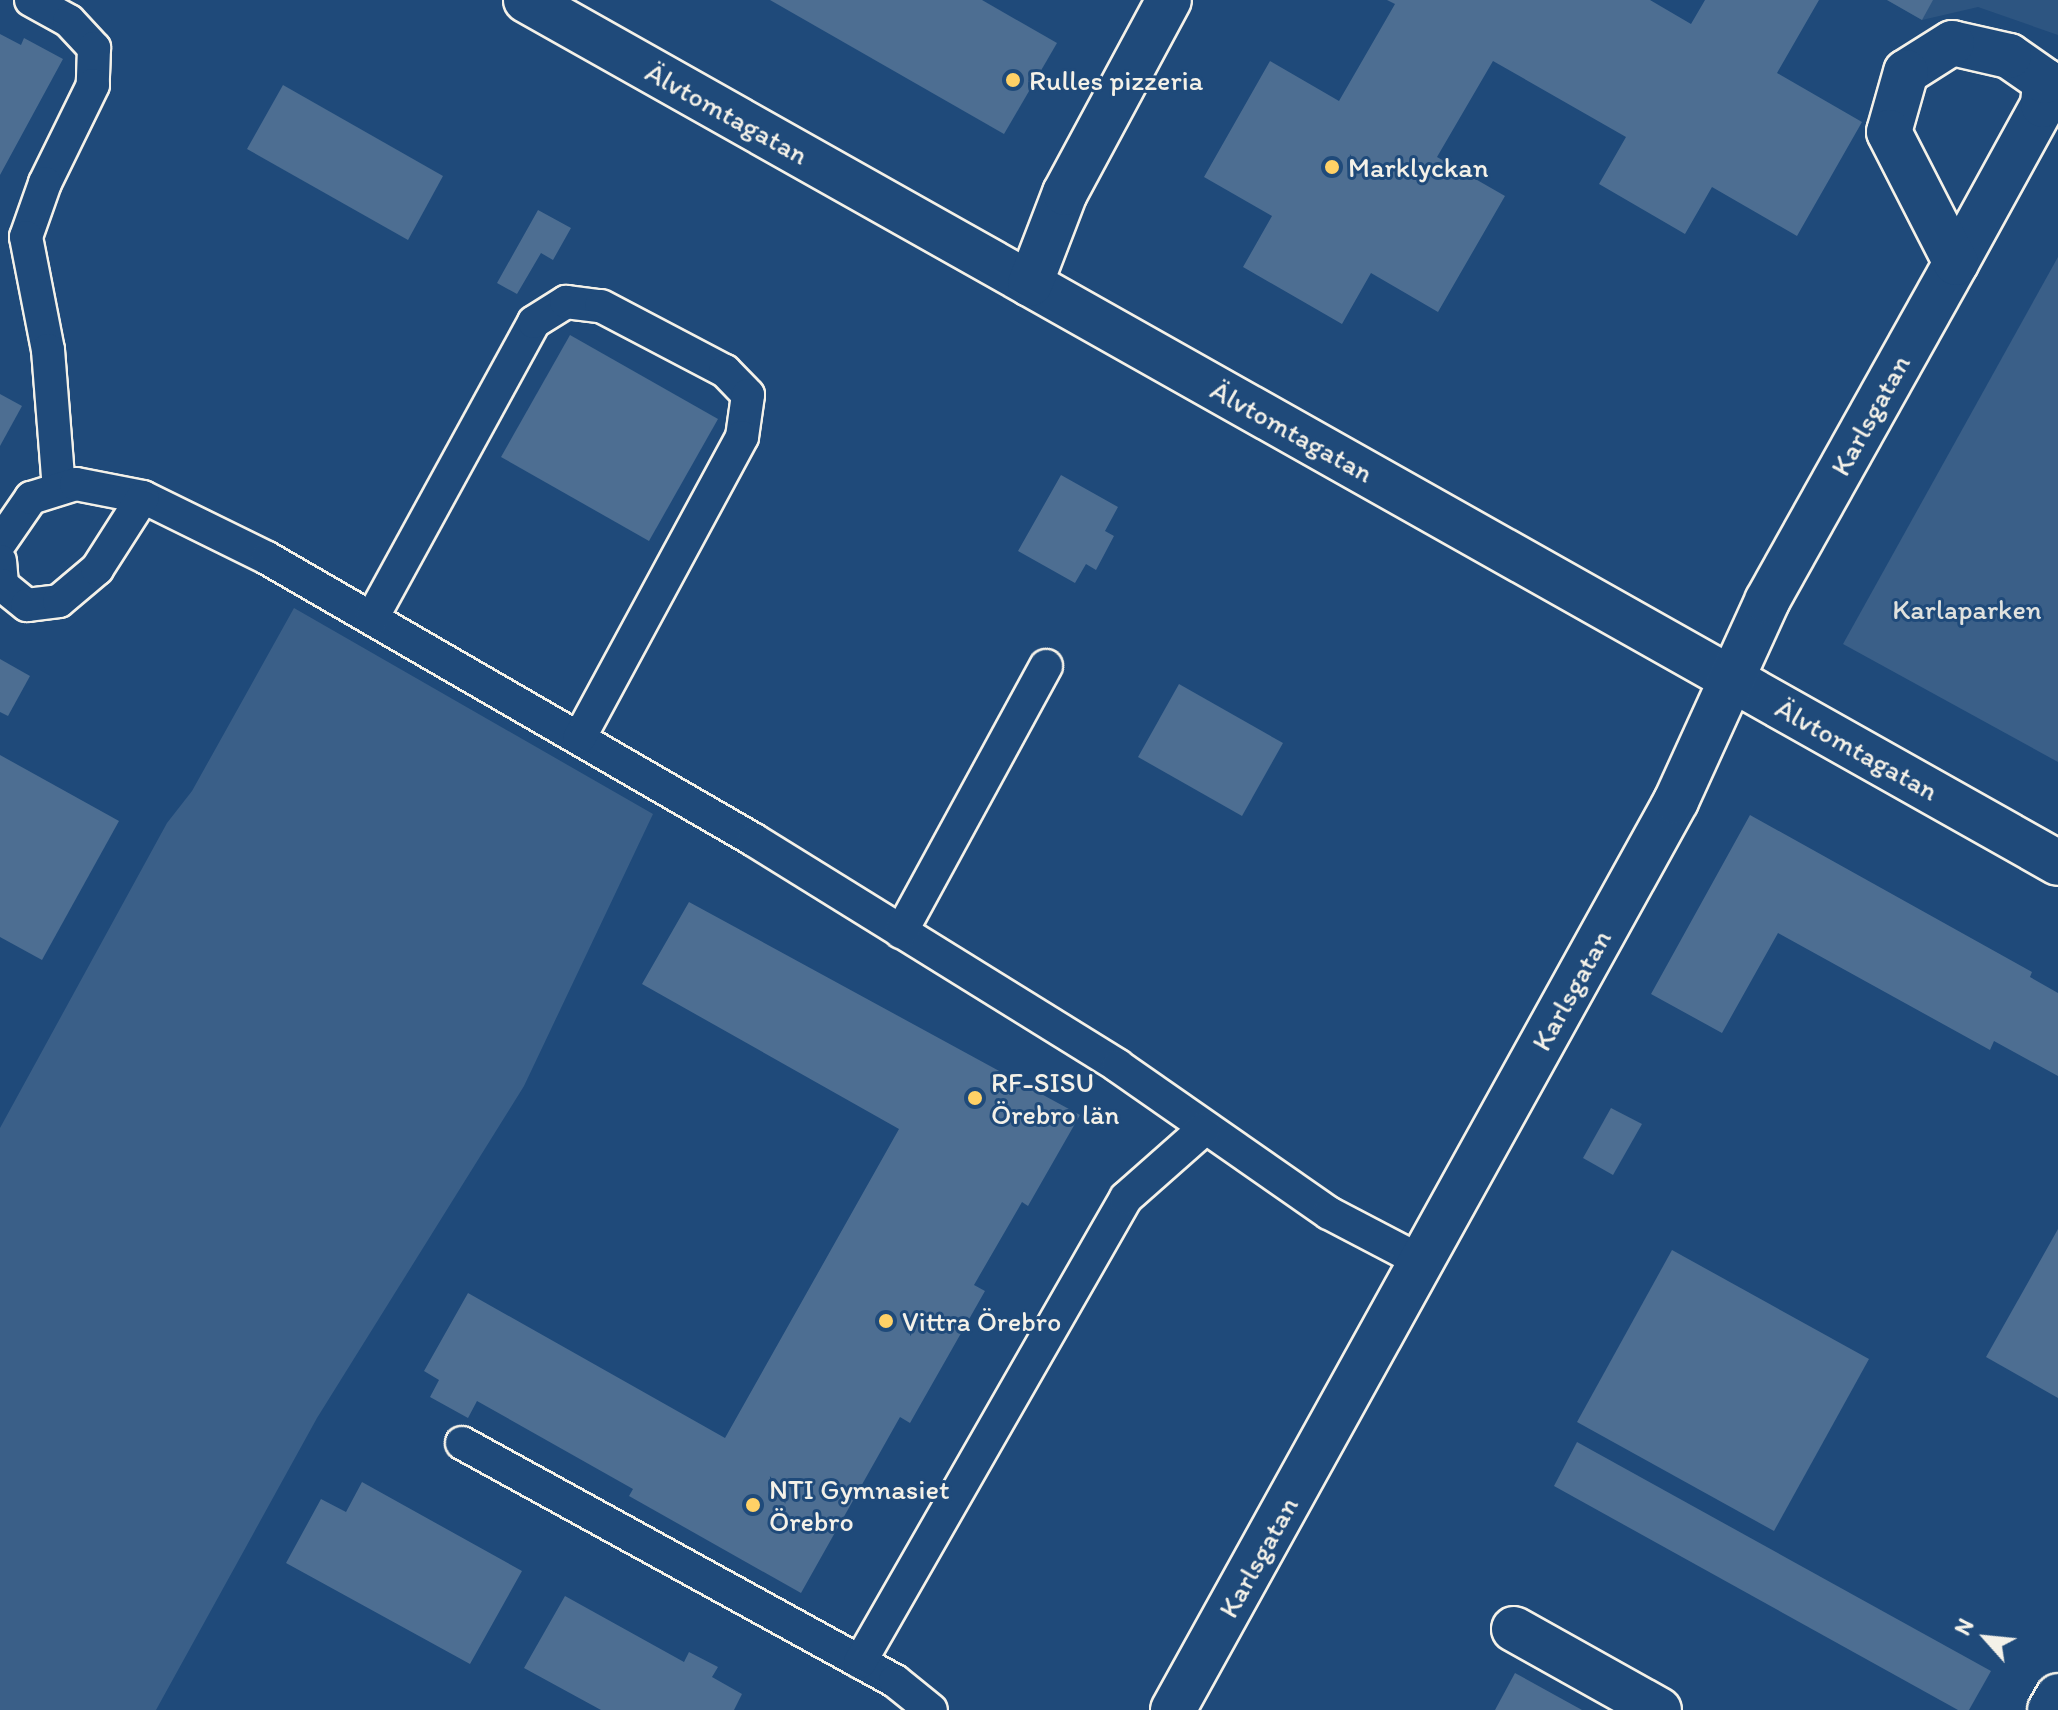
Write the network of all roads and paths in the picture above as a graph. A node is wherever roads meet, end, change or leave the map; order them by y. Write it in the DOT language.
graph roads {
  1 [pos="31,0"];
  2 [pos="526,0"];
  3 [pos="1169,0"];
  4 [pos="1956,263"];
  5 [pos="1030,284"];
  6 [pos="59,489"];
  7 [pos="143,497"];
  8 [pos="0,543"];
  9 [pos="0,561"];
  10 [pos="372,618"];
  11 [pos="1046,666"];
  12 [pos="1729,677"];
  13 [pos="579,738"];
  14 [pos="2058,863"];
  15 [pos="901,932"];
  16 [pos="1204,1129"];
  17 [pos="1421,1261"];
  18 [pos="462,1443"];
  19 [pos="1514,1629"];
  20 [pos="860,1662"];
  21 [pos="2058,1696"];
  22 [pos="931,1710"];
  23 [pos="1173,1710"];
  24 [pos="1659,1710"];
  25 [pos="2050,1710"];
  1 -- 6 [label="lane"];
  2 -- 5 [label="street, Älvtomtagatan"];
  3 -- 5 [label="street"];
  4 -- 4 [label="street, Karlsgatan"];
  4 -- 12 [label="street, Karlsgatan"];
  5 -- 12 [label="street, Älvtomtagatan"];
  6 -- 7 [label="lane"];
  6 -- 8 [label="lane"];
  7 -- 9 [label="lane"];
  7 -- 10 [label="lane"];
  10 -- 13 [label="lane"];
  10 -- 13 [label="lane"];
  11 -- 15 [label="lane"];
  12 -- 14 [label="street, Älvtomtagatan"];
  12 -- 17 [label="street, Karlsgatan"];
  13 -- 15 [label="lane"];
  15 -- 16 [label="lane"];
  16 -- 17 [label="lane"];
  16 -- 20 [label="lane"];
  17 -- 23 [label="street, Karlsgatan"];
  18 -- 20 [label="lane"];
  19 -- 24 [label="street"];
  20 -- 22 [label="lane"];
  21 -- 25 [label="street"];
}
